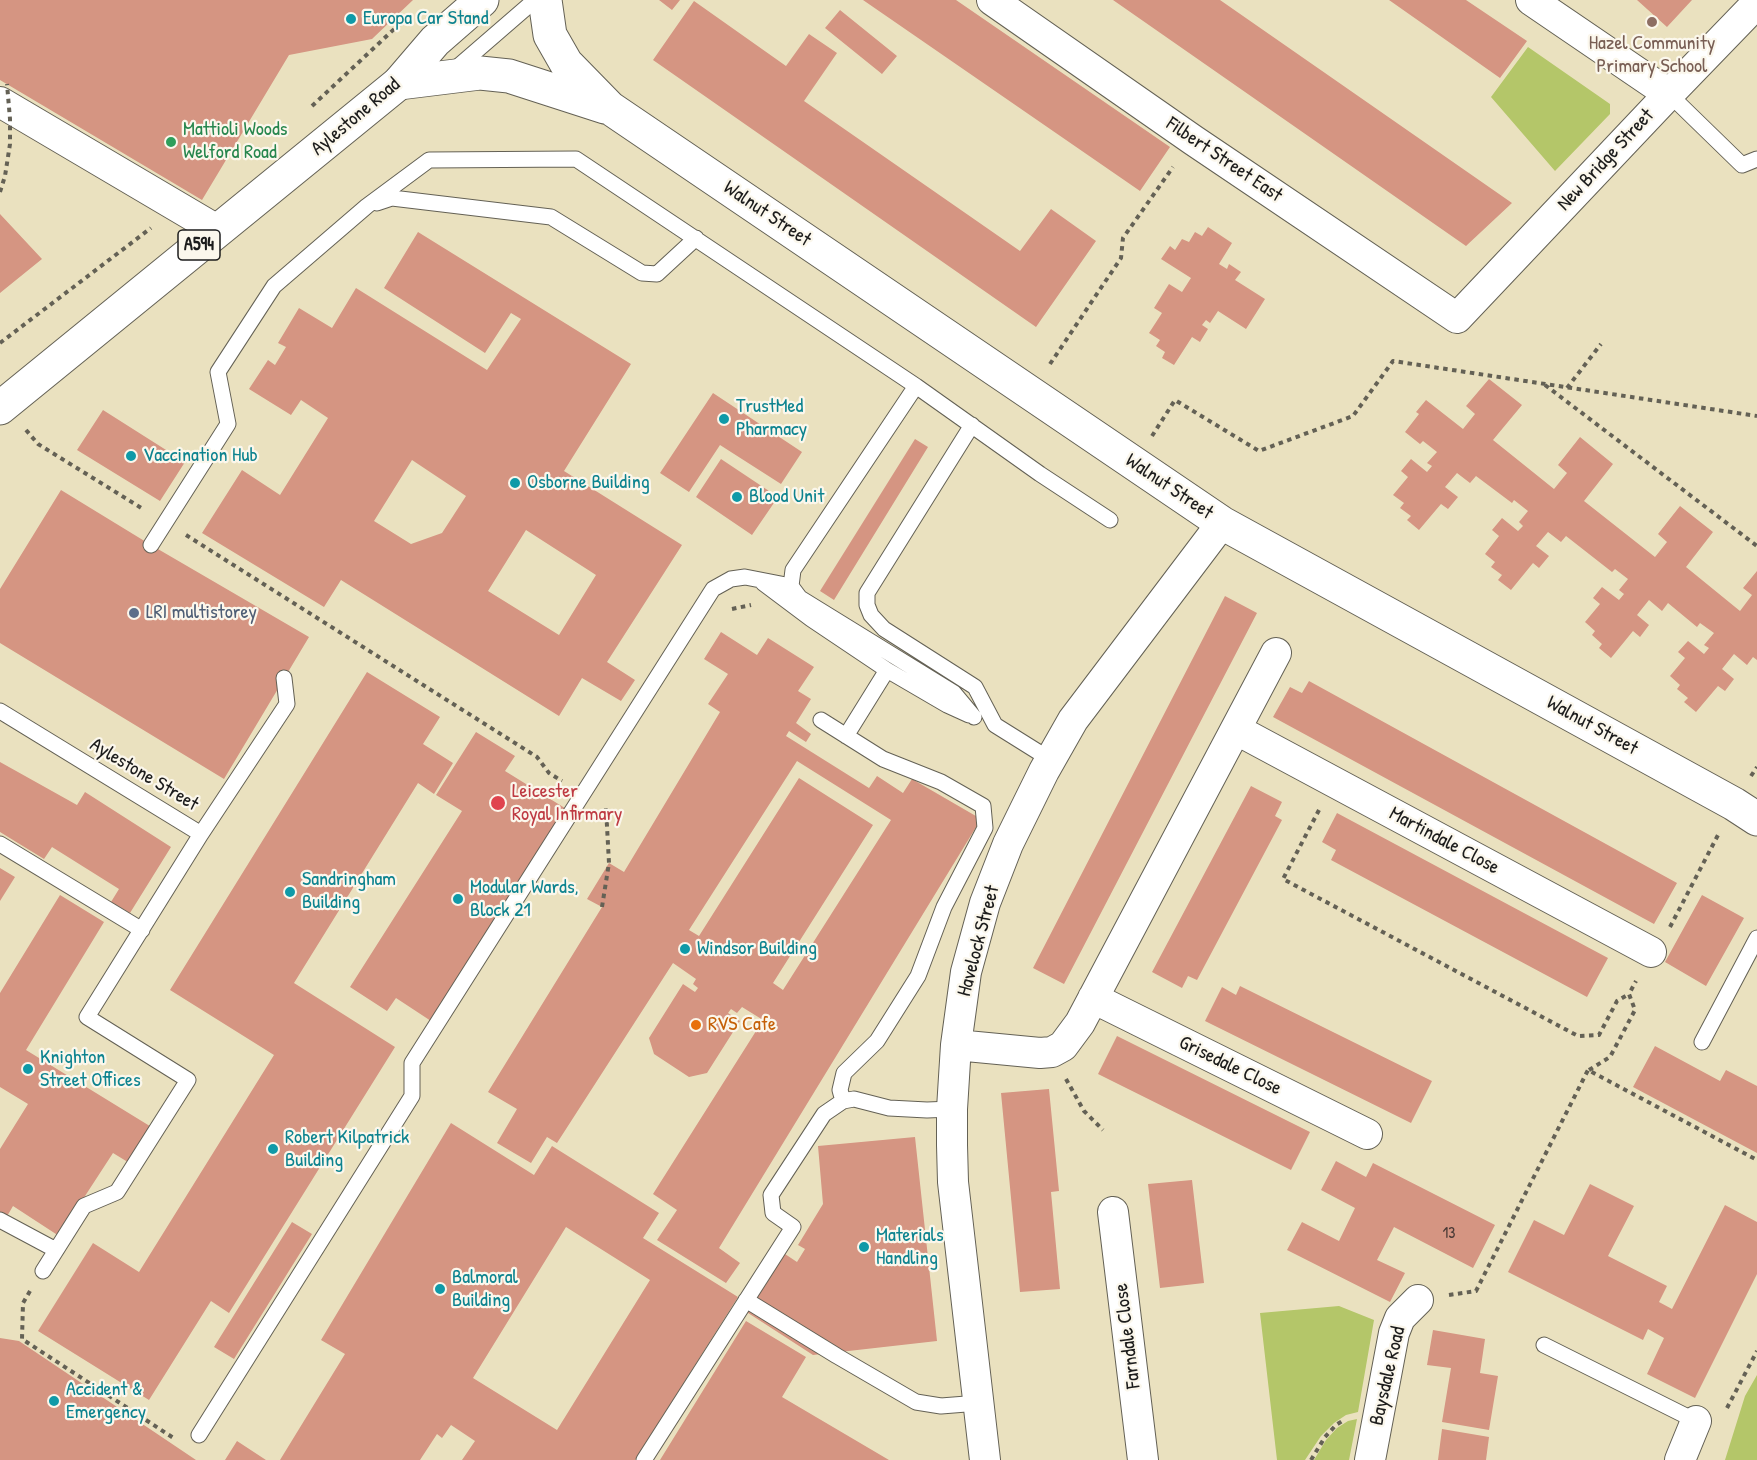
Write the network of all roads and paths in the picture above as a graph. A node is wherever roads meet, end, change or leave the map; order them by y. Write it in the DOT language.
graph roads {
  1 [pos="482,0"];
  2 [pos="535,0"];
  3 [pos="545,0"];
  4 [pos="992,0"];
  5 [pos="1531,0"];
  6 [pos="1757,3"];
  7 [pos="408,16"];
  8 [pos="447,76"];
  9 [pos="399,83"];
  10 [pos="3,93"];
  11 [pos="1669,94"];
  12 [pos="610,108"];
  13 [pos="304,114"];
  14 [pos="1193,140"];
  15 [pos="1757,159"];
  16 [pos="0,192"];
  17 [pos="367,206"];
  18 [pos="189,214"];
  19 [pos="217,230"];
  20 [pos="696,238"];
  21 [pos="1457,318"];
  22 [pos="0,343"];
  23 [pos="1601,344"];
  24 [pos="1543,384"];
  25 [pos="916,386"];
  26 [pos="1567,387"];
  27 [pos="1031,393"];
  28 [pos="2,406"];
  29 [pos="1757,416"];
  30 [pos="972,425"];
  31 [pos="1135,463"];
  32 [pos="1110,520"];
  33 [pos="164,522"];
  34 [pos="1222,523"];
  35 [pos="151,545"];
  36 [pos="1757,546"];
  37 [pos="761,581"];
  38 [pos="791,586"];
  39 [pos="759,604"];
  40 [pos="732,609"];
  41 [pos="1276,653"];
  42 [pos="887,670"];
  43 [pos="284,678"];
  44 [pos="0,711"];
  45 [pos="974,717"];
  46 [pos="821,720"];
  47 [pos="995,725"];
  48 [pos="1237,730"];
  49 [pos="846,736"];
  50 [pos="1050,760"];
  51 [pos="583,794"];
  52 [pos="1318,812"];
  53 [pos="1757,819"];
  54 [pos="201,834"];
  55 [pos="0,844"];
  56 [pos="602,907"];
  57 [pos="142,930"];
  58 [pos="1757,938"];
  59 [pos="1651,952"];
  60 [pos="1629,994"];
  61 [pos="1093,998"];
  62 [pos="1702,1042"];
  63 [pos="956,1045"];
  64 [pos="1052,1052"];
  65 [pos="843,1101"];
  66 [pos="952,1109"];
  67 [pos="1103,1130"];
  68 [pos="1367,1134"];
  69 [pos="1757,1160"];
  70 [pos="1113,1212"];
  71 [pos="0,1220"];
  72 [pos="56,1250"];
  73 [pos="43,1271"];
  74 [pos="746,1300"];
  75 [pos="1419,1300"];
  76 [pos="1545,1345"];
  77 [pos="1757,1351"];
  78 [pos="979,1403"];
  79 [pos="1378,1416"];
  80 [pos="1696,1420"];
  81 [pos="199,1435"];
  82 [pos="644,1460"];
  83 [pos="985,1460"];
  84 [pos="1143,1460"];
  85 [pos="1311,1460"];
  86 [pos="1370,1460"];
  87 [pos="1680,1460"];
  1 -- 9 [label="street, Aylestone Road / A594"];
  2 -- 8 [label="lane"];
  3 -- 12 [label="street, Walnut Street"];
  4 -- 14 [label="street, Filbert Street East"];
  5 -- 11 [label="street"];
  6 -- 11 [label="street, New Bridge Street"];
  7 -- 13 [label="path"];
  8 -- 9 [label="street, Walnut Street"];
  8 -- 12 [label="street, Walnut Street"];
  9 -- 19 [label="street, Aylestone Road / A594"];
  10 -- 16 [label="path, bridge"];
  10 -- 18 [label="street"];
  11 -- 15 [label="lane"];
  11 -- 21 [label="street, New Bridge Street"];
  12 -- 27 [label="street, Walnut Street"];
  14 -- 21 [label="street, Filbert Street East"];
  14 -- 27 [label="path"];
  17 -- 20 [label="lane"];
  17 -- 20 [label="lane"];
  17 -- 33 [label="lane"];
  18 -- 19 [label="street"];
  18 -- 22 [label="path"];
  19 -- 28 [label="street, Aylestone Road / A594"];
  20 -- 25 [label="lane"];
  23 -- 26 [label="path"];
  24 -- 26 [label="path"];
  24 -- 31 [label="path"];
  24 -- 36 [label="path"];
  25 -- 30 [label="lane"];
  25 -- 38 [label="lane"];
  26 -- 29 [label="path"];
  27 -- 31 [label="street, Walnut Street"];
  28 -- 33 [label="path"];
  30 -- 32 [label="lane"];
  30 -- 47 [label="lane"];
  31 -- 34 [label="street, Walnut Street"];
  33 -- 35 [label="lane"];
  33 -- 51 [label="path"];
  34 -- 50 [label="street, Havelock Street"];
  34 -- 53 [label="street, Walnut Street"];
  37 -- 38 [label="lane"];
  37 -- 42 [label="lane"];
  37 -- 51 [label="lane"];
  38 -- 45 [label="lane"];
  39 -- 40 [label="path"];
  41 -- 48 [label="street"];
  42 -- 45 [label="lane"];
  42 -- 49 [label="lane"];
  43 -- 54 [label="lane"];
  44 -- 54 [label="lane, Aylestone Street"];
  45 -- 47 [label="lane"];
  46 -- 49 [label="lane"];
  47 -- 50 [label="lane"];
  48 -- 59 [label="street, Martindale Close"];
  48 -- 61 [label="street"];
  49 -- 65 [label="lane"];
  50 -- 63 [label="street, Havelock Street"];
  51 -- 56 [label="path"];
  51 -- 81 [label="lane"];
  52 -- 60 [label="path"];
  54 -- 57 [label="lane, Aylestone Street"];
  55 -- 57 [label="lane"];
  57 -- 72 [label="lane, Aylestone Street"];
  58 -- 62 [label="lane"];
  61 -- 64 [label="street"];
  61 -- 68 [label="street, Grisedale Close"];
  63 -- 64 [label="street"];
  63 -- 66 [label="street, Havelock Street"];
  64 -- 67 [label="path"];
  65 -- 66 [label="lane"];
  65 -- 74 [label="lane"];
  66 -- 78 [label="street, Havelock Street"];
  69 -- 75 [label="path"];
  70 -- 84 [label="street, Farndale Close"];
  71 -- 72 [label="lane"];
  72 -- 73 [label="lane"];
  73 -- 81 [label="path"];
  74 -- 78 [label="lane"];
  74 -- 82 [label="lane"];
  75 -- 79 [label="street, Baysdale Road"];
  76 -- 80 [label="lane"];
  77 -- 80 [label="path"];
  78 -- 83 [label="street, Havelock Street"];
  79 -- 85 [label="path"];
  79 -- 86 [label="street, Baysdale Road"];
  80 -- 87 [label="street"];
}
